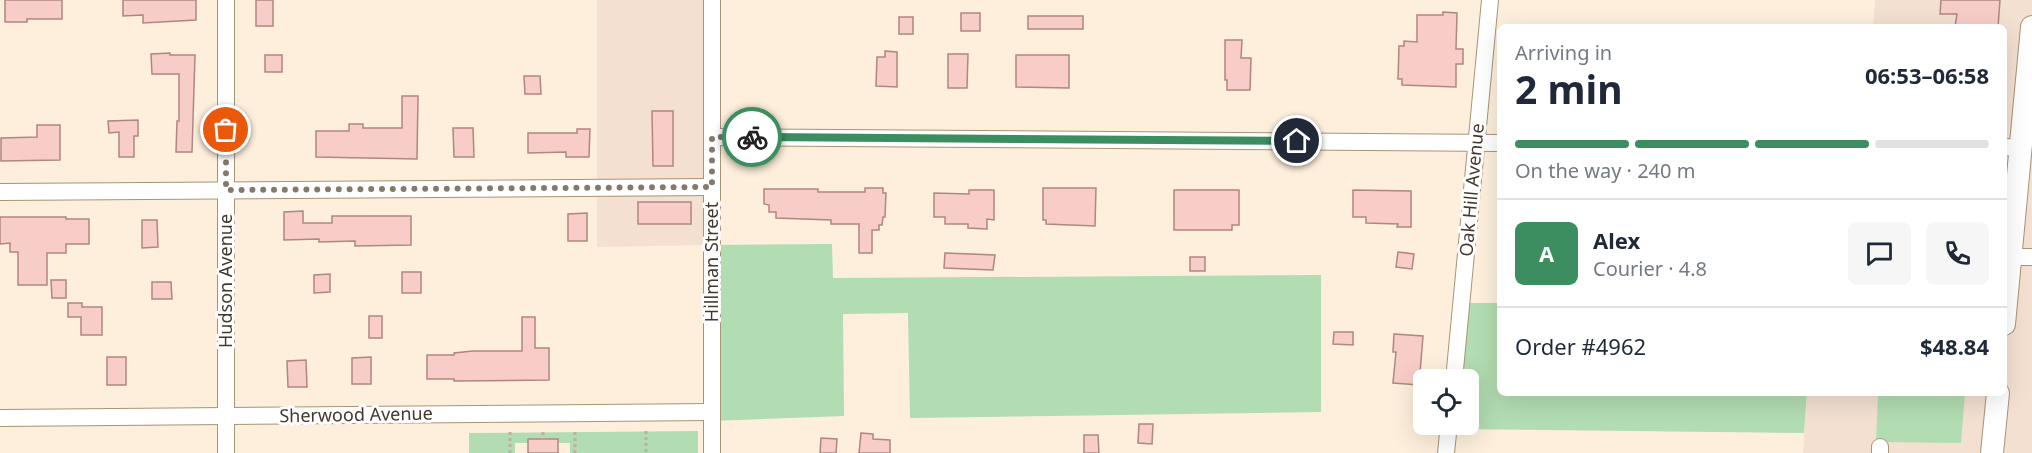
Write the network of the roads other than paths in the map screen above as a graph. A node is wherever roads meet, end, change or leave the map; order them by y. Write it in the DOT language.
graph roads {
  1 [pos="226,0"];
  2 [pos="712,0"];
  3 [pos="1490,0"];
  4 [pos="2032,27"];
  5 [pos="712,137"];
  6 [pos="1477,143"];
  7 [pos="1497,143"];
  8 [pos="2012,148"];
  9 [pos="712,187"];
  10 [pos="226,190"];
  11 [pos="0,192"];
  12 [pos="2021,257"];
  13 [pos="2007,312"];
  14 [pos="1455,369"];
  15 [pos="1998,396"];
  16 [pos="712,412"];
  17 [pos="226,417"];
  18 [pos="0,418"];
  19 [pos="1448,435"];
  20 [pos="226,453"];
  21 [pos="712,453"];
  22 [pos="1446,453"];
  23 [pos="1992,453"];
  1 -- 10 [label="street, Hudson Avenue"];
  2 -- 5 [label="street, Hillman Street"];
  3 -- 6 [label="street, Oak Hill Avenue"];
  4 -- 8 [label="main road"];
  5 -- 6 [label="street"];
  5 -- 9 [label="street, Hillman Street"];
  6 -- 7 [label="street"];
  6 -- 14 [label="street, Oak Hill Avenue"];
  8 -- 12 [label="main road"];
  9 -- 10 [label="street"];
  9 -- 16 [label="street, Hillman Street"];
  10 -- 11 [label="street"];
  10 -- 17 [label="street, Hudson Avenue"];
  12 -- 13 [label="main road"];
  15 -- 23 [label="main road"];
  16 -- 17 [label="street, Sherwood Avenue"];
  16 -- 21 [label="street, Hillman Street"];
  17 -- 18 [label="street, Sherwood Avenue"];
  17 -- 20 [label="street, Hudson Avenue"];
  19 -- 22 [label="street"];
}
